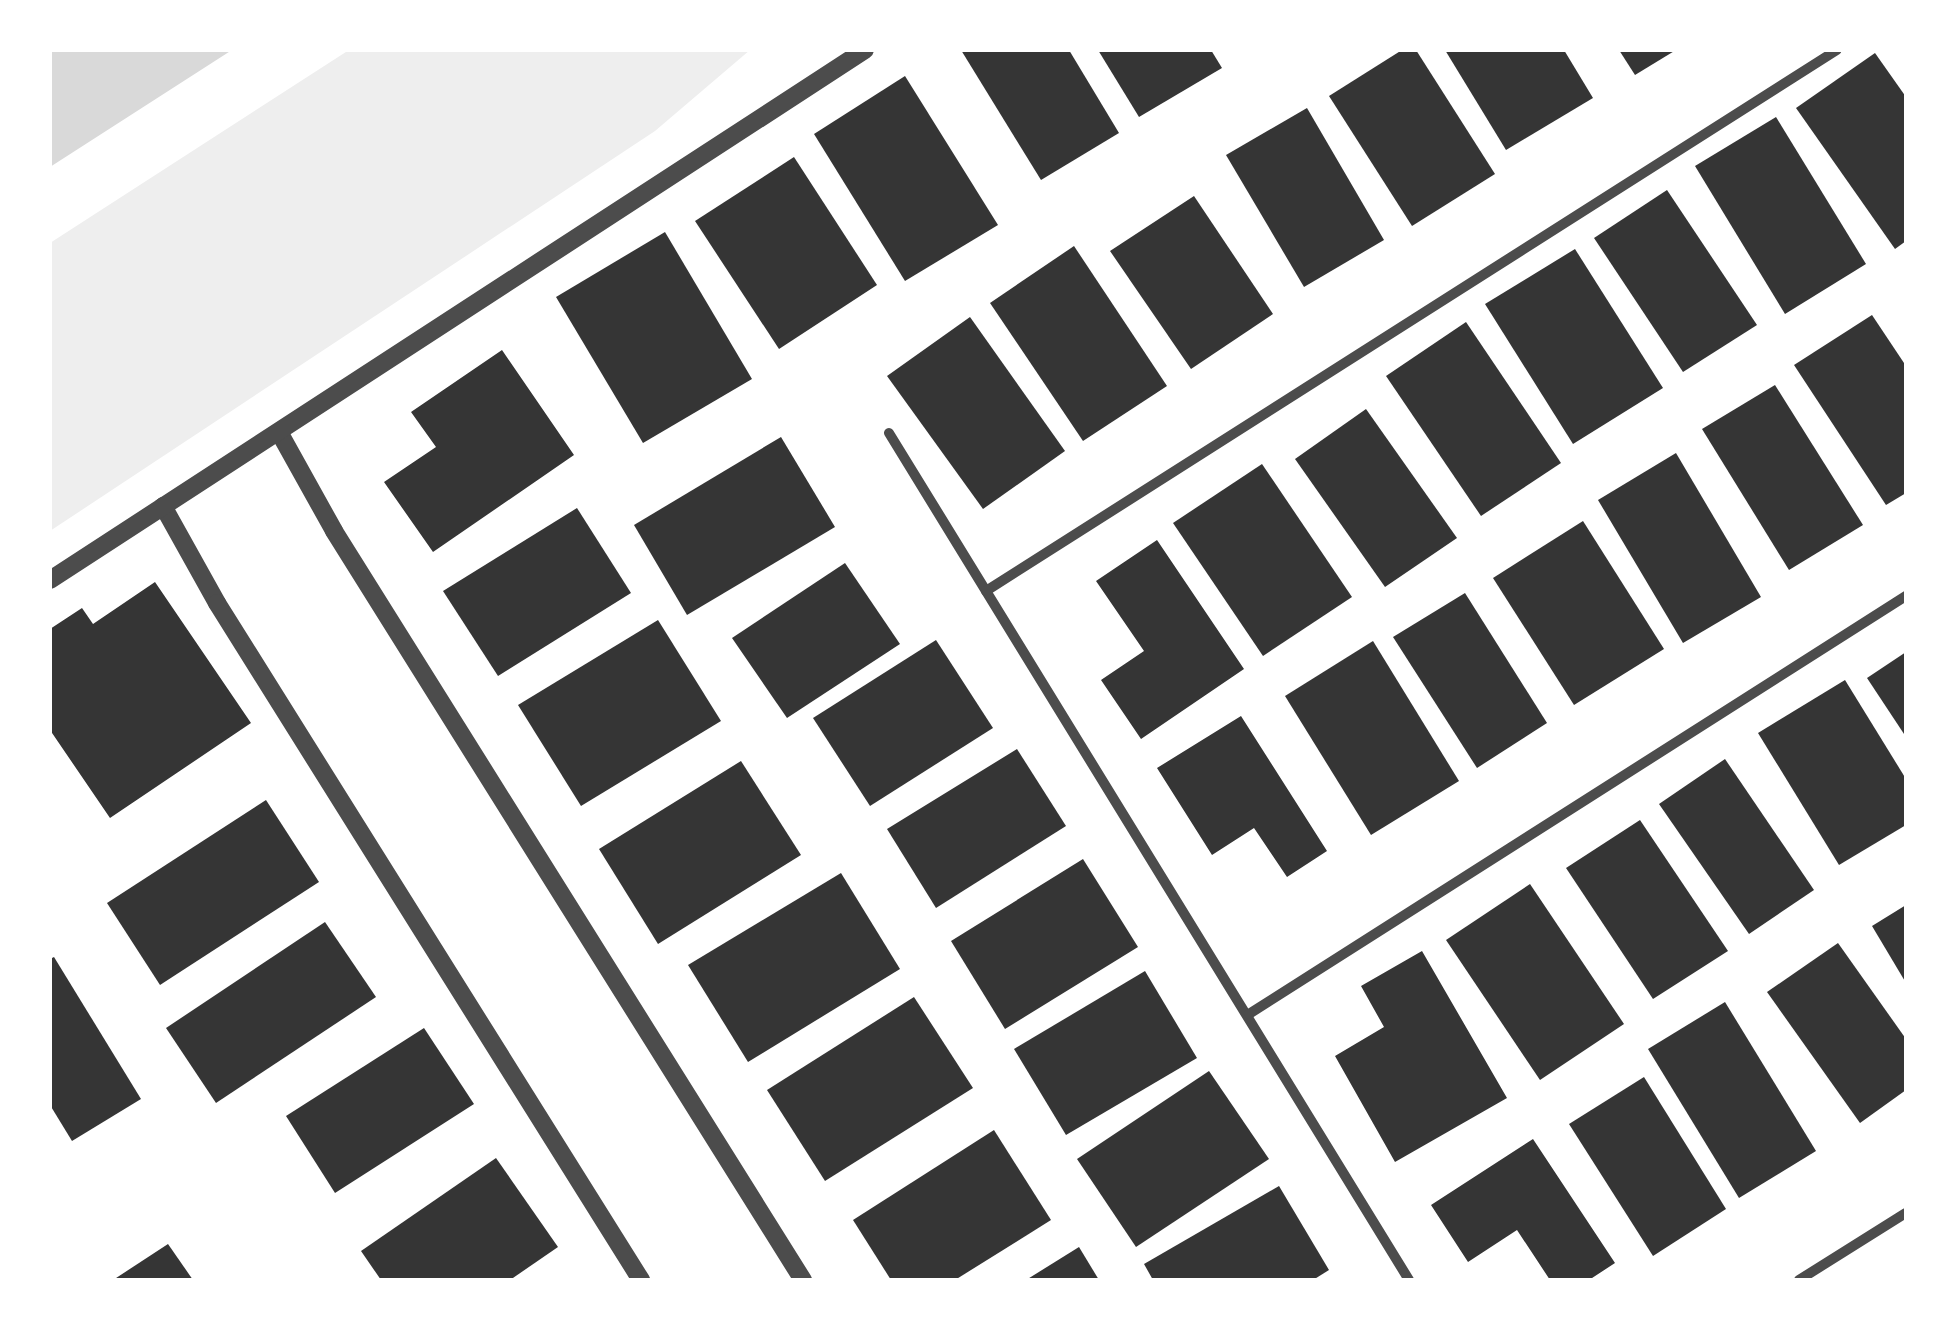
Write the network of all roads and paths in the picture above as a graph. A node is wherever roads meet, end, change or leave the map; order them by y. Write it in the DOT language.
graph roads {
  1 [pos="865,50"];
  2 [pos="1837,50"];
  3 [pos="279,432"];
  4 [pos="888,433"];
  5 [pos="163,506"];
  6 [pos="50,580"];
  7 [pos="986,591"];
  8 [pos="1906,596"];
  9 [pos="1249,1014"];
  10 [pos="1906,1213"];
  11 [pos="642,1280"];
  12 [pos="802,1280"];
  13 [pos="1409,1280"];
  14 [pos="1798,1280"];
  1 -- 3 [label="street"];
  2 -- 7 [label="street"];
  3 -- 5 [label="street"];
  3 -- 12 [label="street"];
  4 -- 7 [label="street"];
  5 -- 6 [label="street"];
  5 -- 11 [label="street"];
  7 -- 9 [label="street"];
  8 -- 9 [label="street"];
  9 -- 13 [label="street"];
  10 -- 14 [label="street"];
}
